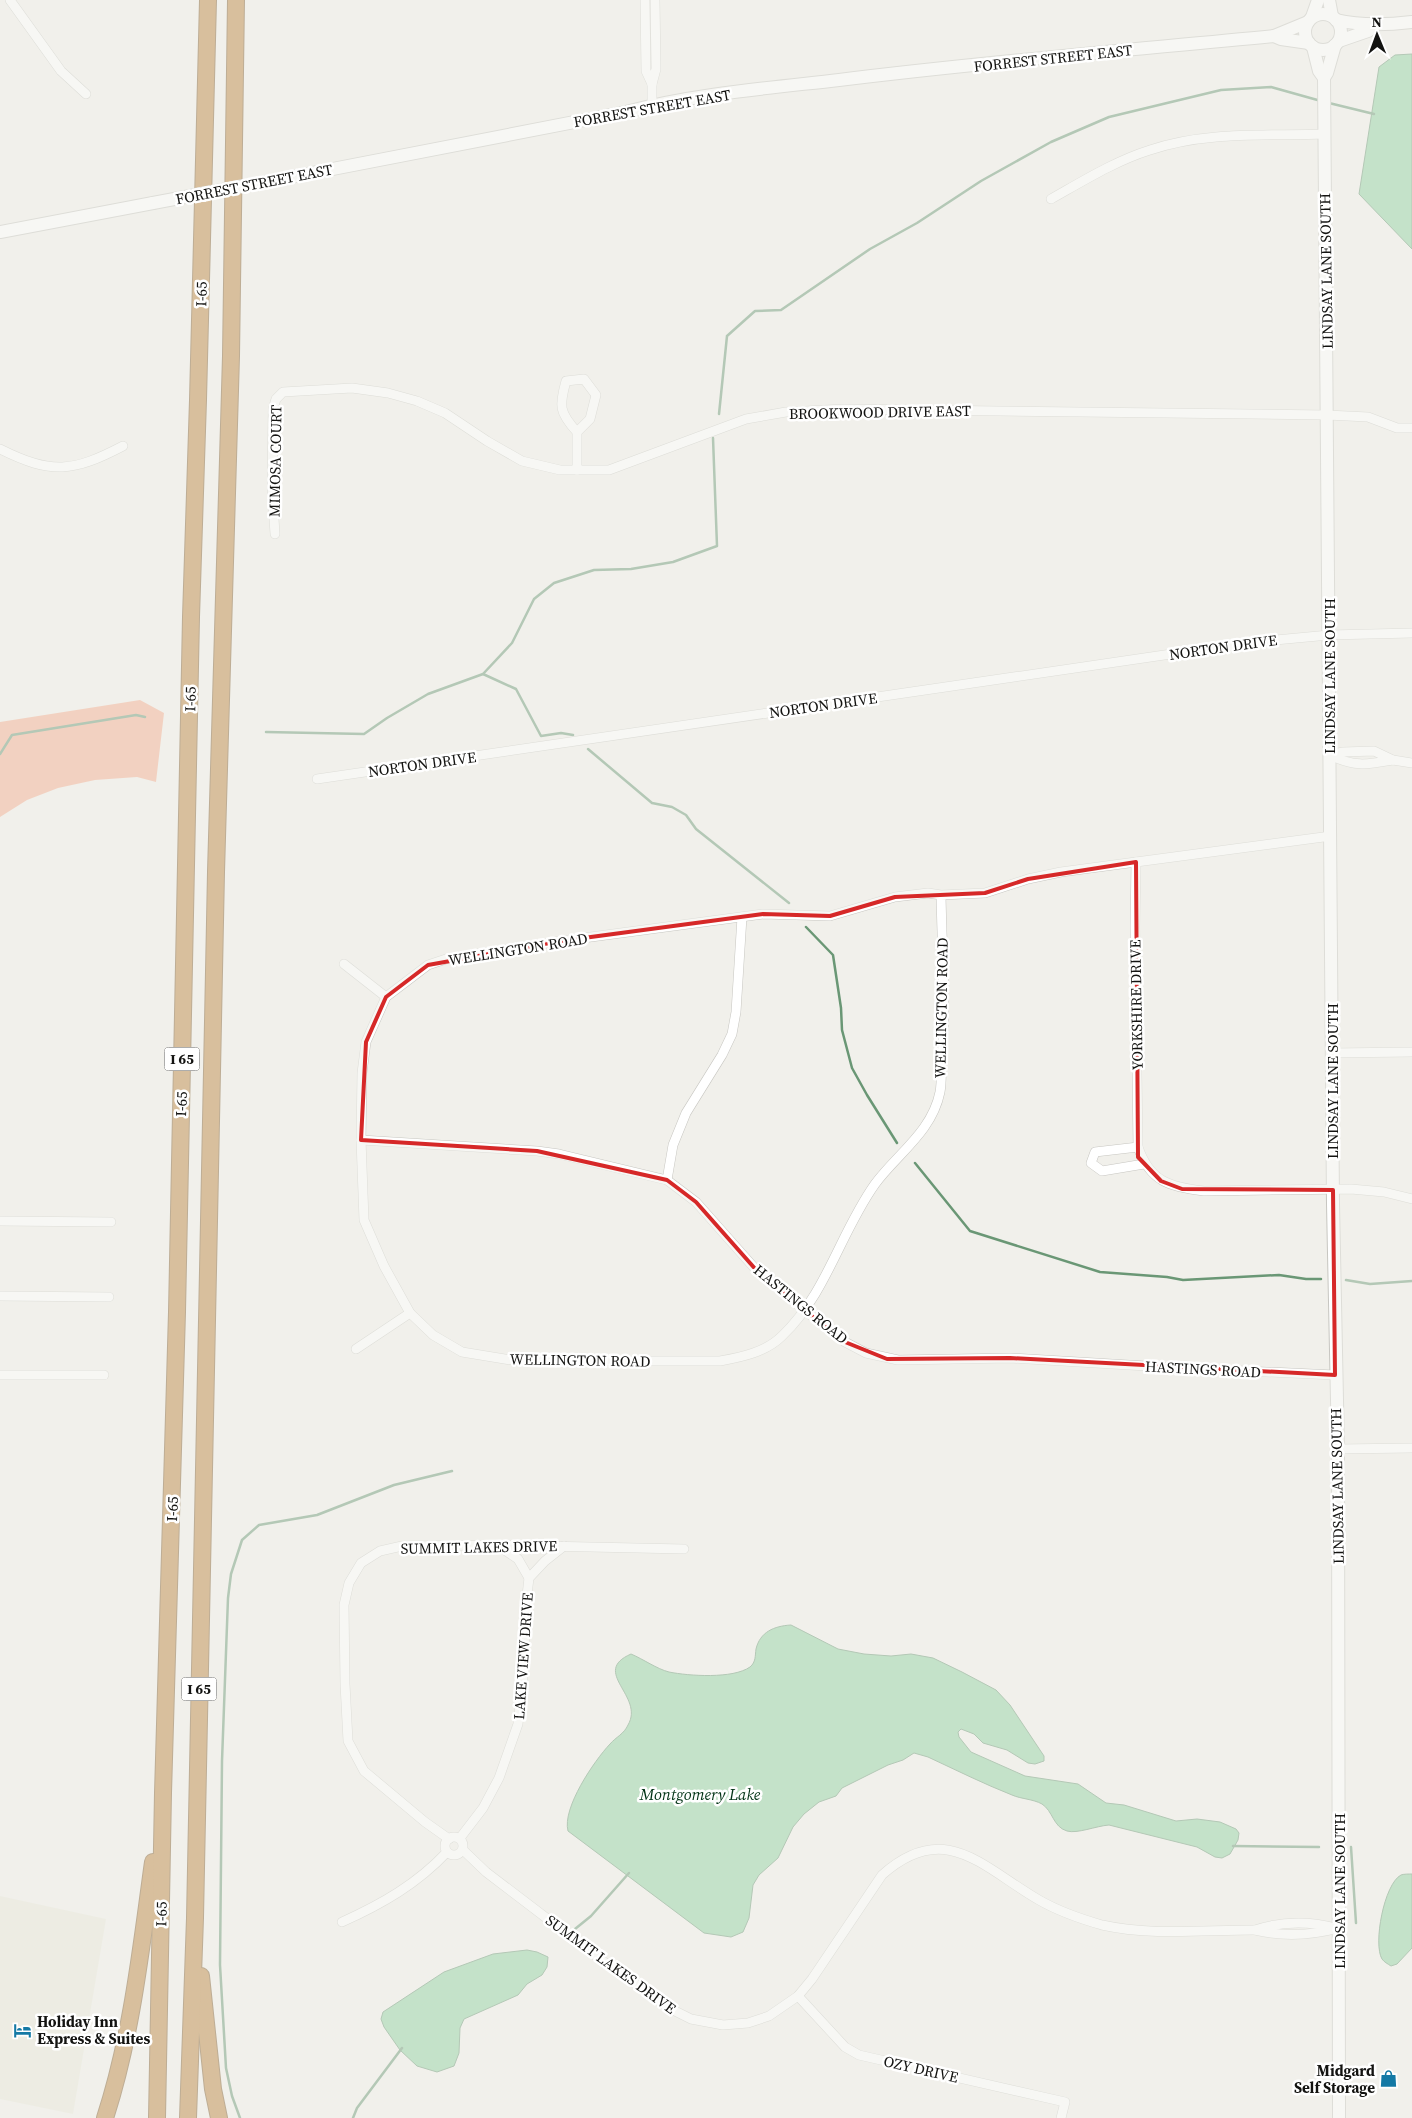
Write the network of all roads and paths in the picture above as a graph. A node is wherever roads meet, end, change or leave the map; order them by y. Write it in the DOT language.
graph roads {
  1 [pos="10,0"];
  2 [pos="208,0"];
  3 [pos="236,0"];
  4 [pos="645,0"];
  5 [pos="655,0"];
  6 [pos="1318,0"];
  7 [pos="1329,0"];
  8 [pos="1334,18"];
  9 [pos="1310,20"];
  10 [pos="1412,22"];
  11 [pos="1375,26"];
  12 [pos="1274,36"];
  13 [pos="1337,43"];
  14 [pos="1311,45"];
  15 [pos="1324,78"];
  16 [pos="652,84"];
  17 [pos="86,94"];
  18 [pos="652,106"];
  19 [pos="1324,134"];
  20 [pos="1051,199"];
  21 [pos="0,232"];
  22 [pos="283,392"];
  23 [pos="1327,415"];
  24 [pos="1412,428"];
  25 [pos="577,432"];
  26 [pos="123,446"];
  27 [pos="0,450"];
  28 [pos="577,470"];
  29 [pos="275,534"];
  30 [pos="1412,633"];
  31 [pos="1329,635"];
  32 [pos="1329,755"];
  33 [pos="1412,762"];
  34 [pos="317,779"];
  35 [pos="1331,836"];
  36 [pos="1136,862"];
  37 [pos="941,895"];
  38 [pos="742,917"];
  39 [pos="344,964"];
  40 [pos="386,997"];
  41 [pos="1412,1052"];
  42 [pos="1332,1053"];
  43 [pos="361,1140"];
  44 [pos="1138,1147"];
  45 [pos="1144,1164"];
  46 [pos="668,1180"];
  47 [pos="1333,1190"];
  48 [pos="1412,1199"];
  49 [pos="0,1221"];
  50 [pos="111,1222"];
  51 [pos="0,1296"];
  52 [pos="109,1297"];
  53 [pos="804,1310"];
  54 [pos="410,1313"];
  55 [pos="356,1349"];
  56 [pos="0,1375"];
  57 [pos="1335,1375"];
  58 [pos="104,1376"];
  59 [pos="1412,1448"];
  60 [pos="1338,1449"];
  61 [pos="497,1545"];
  62 [pos="564,1546"];
  63 [pos="684,1549"];
  64 [pos="529,1578"];
  65 [pos="163,1793"];
  66 [pos="460,1838"];
  67 [pos="449,1839"];
  68 [pos="463,1850"];
  69 [pos="447,1852"];
  70 [pos="195,1918"];
  71 [pos="342,1922"];
  72 [pos="1339,1928"];
  73 [pos="1254,1930"];
  74 [pos="798,1996"];
  75 [pos="105,2118"];
  76 [pos="157,2118"];
  77 [pos="188,2118"];
  78 [pos="219,2118"];
  79 [pos="1061,2118"];
  80 [pos="1339,2118"];
  1 -- 17 [label="street"];
  2 -- 65 [label="highway, I-65 / I 65"];
  3 -- 70 [label="highway, I 65"];
  4 -- 16 [label="street"];
  5 -- 16 [label="street"];
  6 -- 9 [label="street"];
  7 -- 8 [label="street"];
  8 -- 9 [label="street"];
  8 -- 11 [label="street"];
  8 -- 13 [label="street"];
  9 -- 12 [label="street, FORREST STREET EAST"];
  9 -- 14 [label="street"];
  10 -- 11 [label="street"];
  11 -- 13 [label="street"];
  12 -- 14 [label="street"];
  12 -- 18 [label="street, FORREST STREET EAST"];
  13 -- 14 [label="street"];
  13 -- 15 [label="street"];
  14 -- 15 [label="street, LINDSAY LANE SOUTH"];
  15 -- 19 [label="street, LINDSAY LANE SOUTH"];
  16 -- 18 [label="street"];
  18 -- 21 [label="street, FORREST STREET EAST, bridge"];
  19 -- 20 [label="street"];
  19 -- 23 [label="street, LINDSAY LANE SOUTH"];
  22 -- 28 [label="street, BROOKWOOD DRIVE EAST"];
  22 -- 29 [label="street, MIMOSA COURT"];
  23 -- 24 [label="street, BROOKWOOD DRIVE EAST"];
  23 -- 28 [label="street, BROOKWOOD DRIVE EAST"];
  23 -- 31 [label="street, LINDSAY LANE SOUTH"];
  25 -- 25 [label="street"];
  25 -- 28 [label="street"];
  26 -- 27 [label="street"];
  30 -- 31 [label="street, NORTON DRIVE"];
  31 -- 32 [label="street, LINDSAY LANE SOUTH"];
  31 -- 34 [label="street, NORTON DRIVE"];
  32 -- 33 [label="street"];
  32 -- 35 [label="street, LINDSAY LANE SOUTH"];
  35 -- 36 [label="street, WELLINGTON ROAD"];
  35 -- 42 [label="street, LINDSAY LANE SOUTH"];
  36 -- 37 [label="street, WELLINGTON ROAD"];
  36 -- 44 [label="street, YORKSHIRE DRIVE"];
  37 -- 38 [label="street, WELLINGTON ROAD"];
  37 -- 53 [label="street, WELLINGTON ROAD"];
  38 -- 40 [label="street, WELLINGTON ROAD"];
  38 -- 46 [label="street"];
  39 -- 40 [label="street"];
  40 -- 43 [label="street, WELLINGTON ROAD"];
  41 -- 42 [label="street"];
  42 -- 47 [label="street, LINDSAY LANE SOUTH"];
  43 -- 46 [label="street, HASTINGS ROAD"];
  43 -- 54 [label="street, WELLINGTON ROAD"];
  44 -- 45 [label="street, YORKSHIRE DRIVE"];
  44 -- 45 [label="street"];
  45 -- 47 [label="street, YORKSHIRE DRIVE"];
  46 -- 53 [label="street, HASTINGS ROAD"];
  47 -- 48 [label="street, YORKSHIRE DRIVE"];
  47 -- 57 [label="street, LINDSAY LANE SOUTH"];
  49 -- 50 [label="street"];
  51 -- 52 [label="street"];
  53 -- 54 [label="street, WELLINGTON ROAD"];
  53 -- 57 [label="street, HASTINGS ROAD"];
  54 -- 55 [label="street"];
  56 -- 58 [label="street"];
  57 -- 60 [label="street, LINDSAY LANE SOUTH"];
  59 -- 60 [label="street"];
  60 -- 72 [label="street, LINDSAY LANE SOUTH"];
  61 -- 62 [label="street, SUMMIT LAKES DRIVE"];
  61 -- 64 [label="street, LAKE VIEW DRIVE"];
  61 -- 67 [label="street, SUMMIT LAKES DRIVE"];
  62 -- 63 [label="street, SUMMIT LAKES DRIVE"];
  62 -- 64 [label="street, LAKE VIEW DRIVE"];
  64 -- 66 [label="street, LAKE VIEW DRIVE"];
  65 -- 75 [label="highway"];
  65 -- 76 [label="highway, I-65 / I 65"];
  66 -- 67 [label="street"];
  66 -- 68 [label="street"];
  67 -- 69 [label="street"];
  68 -- 69 [label="street"];
  68 -- 74 [label="street, SUMMIT LAKES DRIVE"];
  69 -- 71 [label="street"];
  70 -- 77 [label="highway, I 65"];
  70 -- 78 [label="highway"];
  72 -- 73 [label="street, SUMMIT LAKES DRIVE"];
  72 -- 73 [label="street, SUMMIT LAKES DRIVE"];
  72 -- 80 [label="street, LINDSAY LANE SOUTH"];
  73 -- 74 [label="street, SUMMIT LAKES DRIVE"];
  74 -- 79 [label="street, OZY DRIVE"];
}
